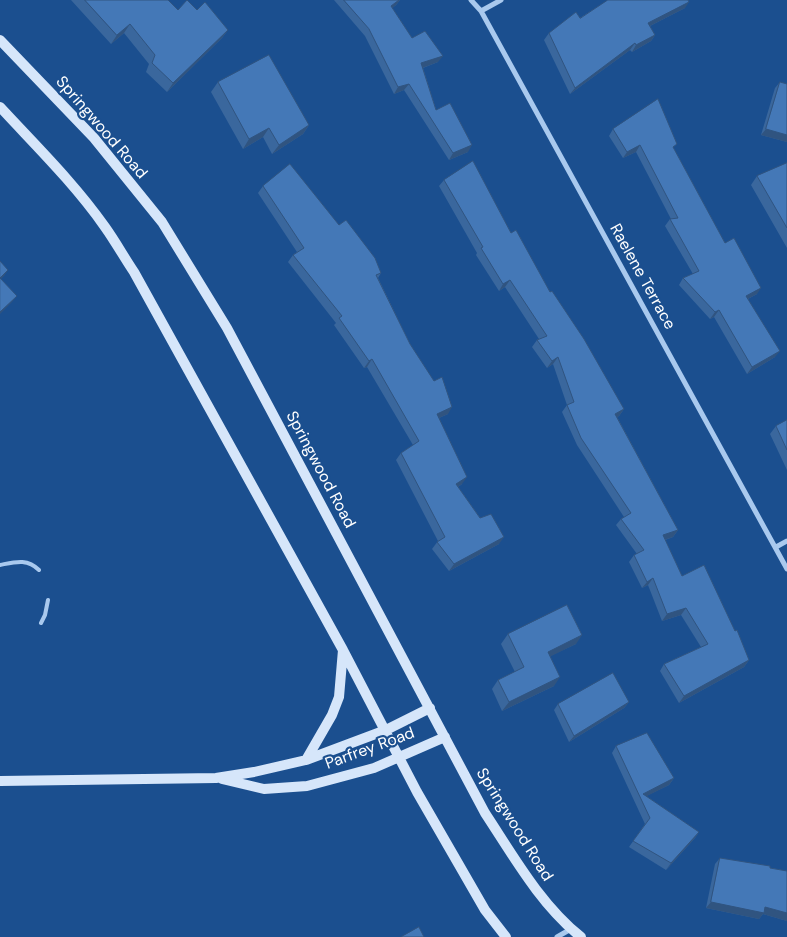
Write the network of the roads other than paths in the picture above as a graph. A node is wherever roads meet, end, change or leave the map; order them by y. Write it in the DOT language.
graph roads {
  1 [pos="471,0"];
  2 [pos="501,0"];
  3 [pos="481,11"];
  4 [pos="0,40"];
  5 [pos="0,107"];
  6 [pos="787,541"];
  7 [pos="776,547"];
  8 [pos="0,565"];
  9 [pos="787,569"];
  10 [pos="39,570"];
  11 [pos="48,600"];
  12 [pos="41,623"];
  13 [pos="343,650"];
  14 [pos="430,708"];
  15 [pos="386,730"];
  16 [pos="445,737"];
  17 [pos="399,757"];
  18 [pos="306,760"];
  19 [pos="216,778"];
  20 [pos="0,781"];
  21 [pos="571,929"];
  22 [pos="506,937"];
  23 [pos="557,937"];
  24 [pos="582,937"];
  1 -- 3 [label="street, Raelene Terrace"];
  2 -- 3 [label="street"];
  3 -- 7 [label="street, Raelene Terrace"];
  4 -- 14 [label="main road, Springwood Road"];
  5 -- 13 [label="main road"];
  6 -- 7 [label="street"];
  7 -- 9 [label="street, Raelene Terrace"];
  8 -- 10 [label="lane"];
  11 -- 12 [label="lane"];
  13 -- 15 [label="main road"];
  13 -- 18 [label="main road"];
  14 -- 15 [label="main road, Parfrey Road"];
  14 -- 16 [label="main road, Springwood Road"];
  15 -- 17 [label="main road"];
  15 -- 18 [label="main road, Parfrey Road"];
  16 -- 17 [label="main road, Parfrey Road"];
  16 -- 21 [label="main road, Springwood Road"];
  17 -- 19 [label="main road, Parfrey Road"];
  17 -- 22 [label="main road"];
  18 -- 19 [label="main road, Parfrey Road"];
  19 -- 20 [label="main road, Parfrey Road"];
  21 -- 23 [label="street"];
  21 -- 24 [label="main road, Springwood Road"];
}
